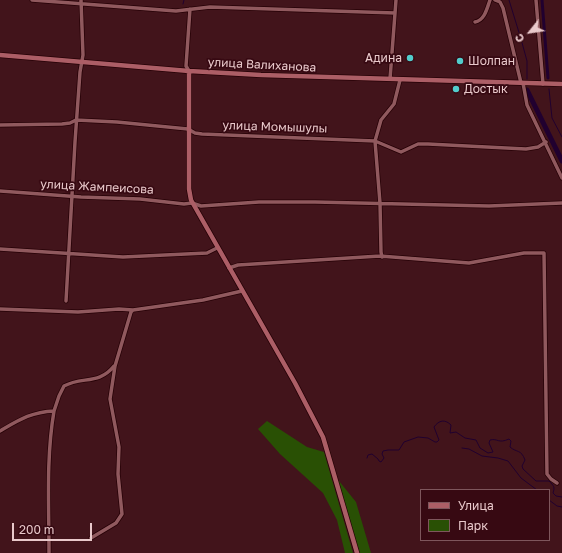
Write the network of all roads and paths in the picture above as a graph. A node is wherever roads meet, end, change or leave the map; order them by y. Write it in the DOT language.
graph roads {
  1 [pos="32,0"];
  2 [pos="396,0"];
  3 [pos="490,0"];
  4 [pos="495,0"];
  5 [pos="536,0"];
  6 [pos="81,2"];
  7 [pos="190,9"];
  8 [pos="396,13"];
  9 [pos="475,22"];
  10 [pos="0,55"];
  11 [pos="82,62"];
  12 [pos="189,71"];
  13 [pos="390,79"];
  14 [pos="400,80"];
  15 [pos="522,83"];
  16 [pos="543,84"];
  17 [pos="562,84"];
  18 [pos="76,120"];
  19 [pos="0,125"];
  20 [pos="188,130"];
  21 [pos="375,141"];
  22 [pos="546,142"];
  23 [pos="562,178"];
  24 [pos="0,191"];
  25 [pos="72,196"];
  26 [pos="192,203"];
  27 [pos="562,203"];
  28 [pos="380,204"];
  29 [pos="217,248"];
  30 [pos="0,249"];
  31 [pos="68,253"];
  32 [pos="382,256"];
  33 [pos="228,268"];
  34 [pos="242,291"];
  35 [pos="66,301"];
  36 [pos="0,309"];
  37 [pos="133,310"];
  38 [pos="115,366"];
  39 [pos="54,411"];
  40 [pos="0,431"];
  41 [pos="557,483"];
  42 [pos="91,538"];
  43 [pos="49,553"];
  44 [pos="357,553"];
  1 -- 6 [label="street"];
  2 -- 8 [label="street"];
  3 -- 9 [label="street"];
  4 -- 15 [label="street"];
  5 -- 16 [label="street"];
  6 -- 7 [label="street"];
  6 -- 11 [label="street"];
  7 -- 8 [label="street"];
  7 -- 12 [label="street"];
  8 -- 13 [label="street"];
  10 -- 11 [label="main road, улица Валиханова"];
  11 -- 12 [label="main road, улица Валиханова"];
  11 -- 18 [label="street"];
  12 -- 13 [label="main road, улица Валиханова"];
  12 -- 20 [label="main road"];
  13 -- 14 [label="main road, улица Валиханова"];
  14 -- 15 [label="main road, улица Валиханова"];
  14 -- 21 [label="street"];
  15 -- 16 [label="main road, улица Валиханова"];
  15 -- 22 [label="street"];
  16 -- 17 [label="main road, улица Валиханова"];
  18 -- 19 [label="street, улица Момышулы"];
  18 -- 20 [label="street, улица Момышулы"];
  18 -- 25 [label="street"];
  20 -- 21 [label="street, улица Момышулы"];
  20 -- 26 [label="main road"];
  21 -- 22 [label="street, улица Момышулы"];
  21 -- 28 [label="street"];
  22 -- 23 [label="street"];
  24 -- 25 [label="street, улица Жампеисова"];
  25 -- 26 [label="street, улица Жампеисова"];
  25 -- 31 [label="street"];
  26 -- 28 [label="street, улица Жампеисова"];
  26 -- 29 [label="main road"];
  27 -- 28 [label="street, улица Жампеисова"];
  28 -- 32 [label="street"];
  29 -- 31 [label="street"];
  29 -- 33 [label="main road"];
  30 -- 31 [label="street"];
  31 -- 35 [label="street"];
  32 -- 33 [label="street"];
  32 -- 41 [label="street"];
  33 -- 34 [label="main road"];
  34 -- 37 [label="street"];
  34 -- 44 [label="main road"];
  36 -- 37 [label="street"];
  37 -- 38 [label="street"];
  38 -- 39 [label="street"];
  38 -- 42 [label="street"];
  39 -- 40 [label="street"];
  39 -- 43 [label="street"];
}
